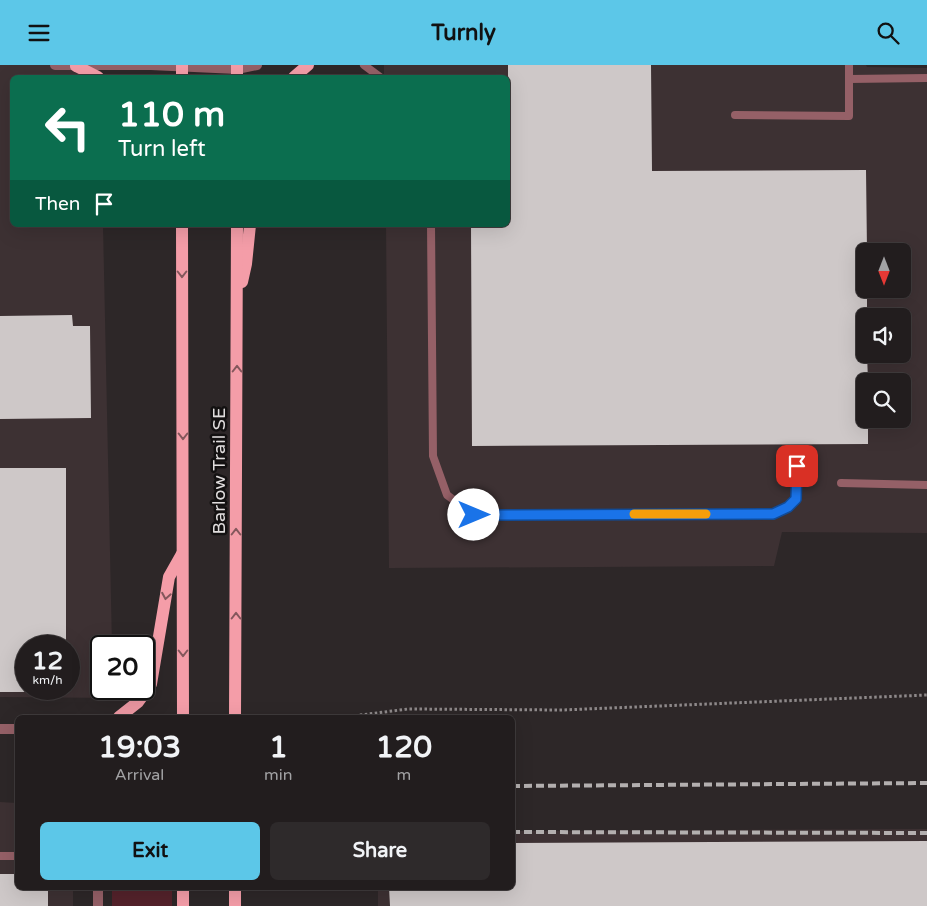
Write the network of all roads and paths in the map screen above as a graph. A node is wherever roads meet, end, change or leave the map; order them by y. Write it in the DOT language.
graph roads {
  1 [pos="55,65"];
  2 [pos="257,65"];
  3 [pos="308,65"];
  4 [pos="364,65"];
  5 [pos="849,65"];
  6 [pos="76,66"];
  7 [pos="182,70"];
  8 [pos="237,70"];
  9 [pos="94,75"];
  10 [pos="296,75"];
  11 [pos="377,75"];
  12 [pos="927,78"];
  13 [pos="849,79"];
  14 [pos="735,115"];
  15 [pos="182,227"];
  16 [pos="237,227"];
  17 [pos="250,227"];
  18 [pos="431,227"];
  19 [pos="237,304"];
  20 [pos="797,466"];
  21 [pos="841,483"];
  22 [pos="927,485"];
  23 [pos="183,551"];
  24 [pos="927,695"];
  25 [pos="122,715"];
  26 [pos="183,715"];
  27 [pos="235,715"];
  28 [pos="361,715"];
  29 [pos="0,729"];
  30 [pos="15,729"];
  31 [pos="0,856"];
  32 [pos="15,856"];
  33 [pos="98,890"];
  34 [pos="183,890"];
  35 [pos="235,890"];
  36 [pos="98,906"];
  37 [pos="183,906"];
  38 [pos="235,906"];
  1 -- 6 [label="street"];
  2 -- 8 [label="street"];
  3 -- 10 [label="main road"];
  4 -- 11 [label="lane"];
  5 -- 13 [label="lane"];
  6 -- 7 [label="street"];
  6 -- 9 [label="main road"];
  7 -- 8 [label="street"];
  12 -- 13 [label="lane"];
  13 -- 14 [label="lane"];
  15 -- 23 [label="main road, Barlow Trail SE, one-way"];
  16 -- 19 [label="main road, Barlow Trail SE"];
  17 -- 19 [label="main road"];
  18 -- 20 [label="lane"];
  27 -- 19 [label="main road, Barlow Trail SE, one-way"];
  21 -- 22 [label="lane"];
  23 -- 25 [label="main road, one-way"];
  23 -- 26 [label="main road, Barlow Trail SE, one-way"];
  24 -- 28 [label="path"];
  29 -- 30 [label="street"];
  31 -- 32 [label="lane"];
  33 -- 36 [label="street"];
  34 -- 37 [label="main road"];
  35 -- 38 [label="main road"];
}
